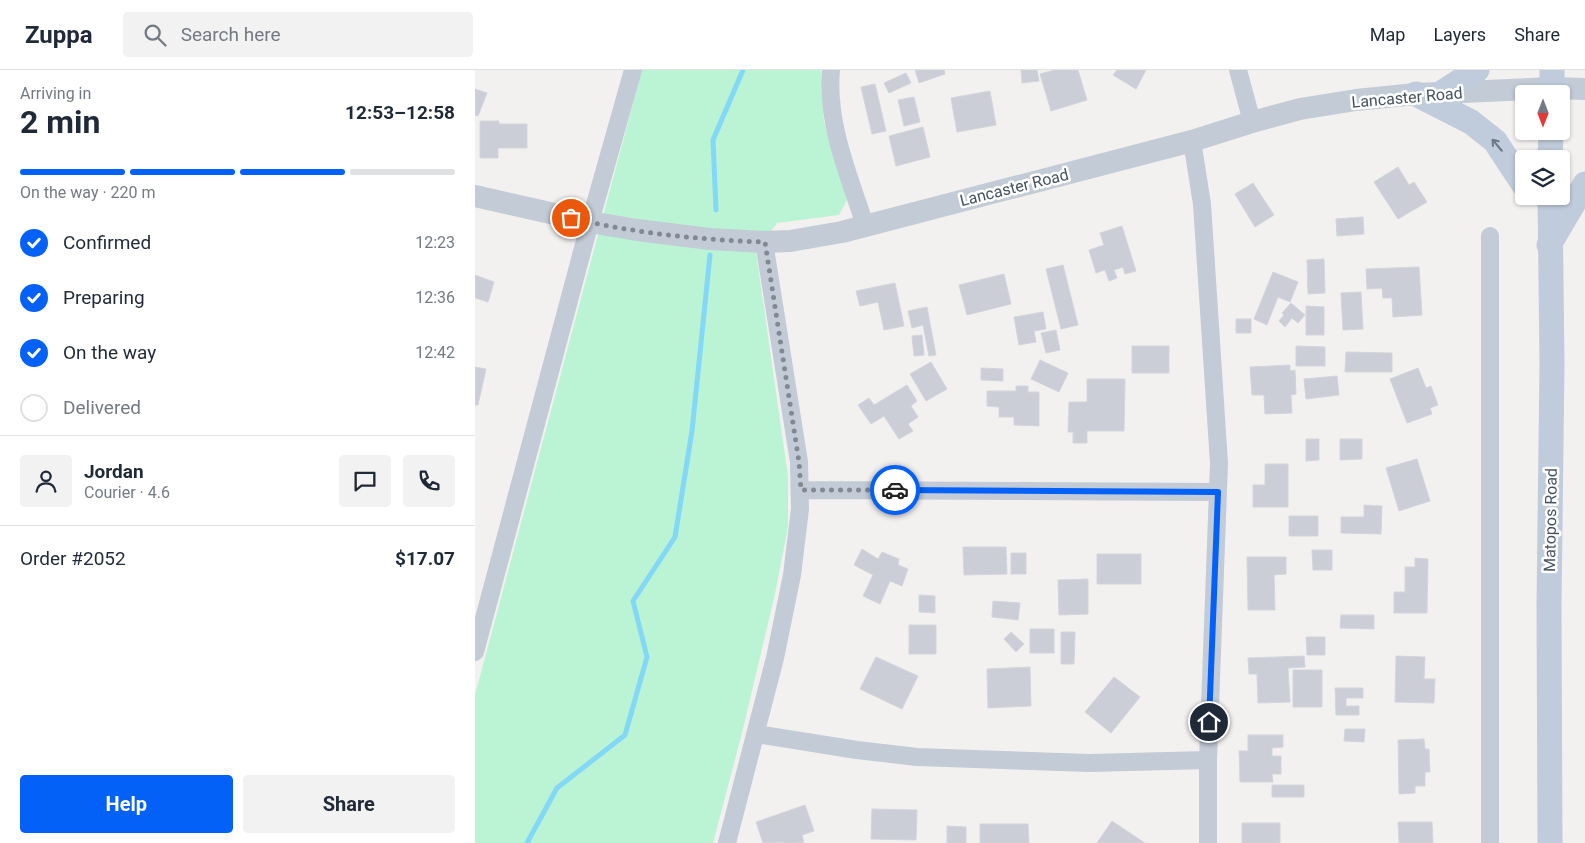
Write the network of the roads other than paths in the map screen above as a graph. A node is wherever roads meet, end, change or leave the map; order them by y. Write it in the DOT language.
graph roads {
  1 [pos="633,70"];
  2 [pos="831,70"];
  3 [pos="1238,70"];
  4 [pos="1477,70"];
  5 [pos="1552,84"];
  6 [pos="1585,89"];
  7 [pos="1443,92"];
  8 [pos="1415,94"];
  9 [pos="1252,122"];
  10 [pos="1192,141"];
  11 [pos="1515,171"];
  12 [pos="1585,184"];
  13 [pos="475,196"];
  14 [pos="1550,207"];
  15 [pos="590,222"];
  16 [pos="865,225"];
  17 [pos="1490,236"];
  18 [pos="765,242"];
  19 [pos="1549,245"];
  20 [pos="801,490"];
  21 [pos="1218,492"];
  22 [pos="475,652"];
  23 [pos="756,734"];
  24 [pos="1208,760"];
  25 [pos="727,843"];
  26 [pos="1208,843"];
  27 [pos="1490,843"];
  28 [pos="1550,843"];
  1 -- 15 [label="street"];
  2 -- 16 [label="street"];
  3 -- 9 [label="street"];
  4 -- 7 [label="main road"];
  5 -- 6 [label="street, Lancaster Road"];
  5 -- 7 [label="street, Lancaster Road"];
  7 -- 8 [label="street, Lancaster Road"];
  8 -- 9 [label="street, Lancaster Road"];
  11 -- 8 [label="main road, one-way"];
  9 -- 10 [label="street, Lancaster Road"];
  10 -- 16 [label="street, Lancaster Road"];
  10 -- 21 [label="street"];
  12 -- 19 [label="main road"];
  13 -- 15 [label="street, Lancaster Road"];
  14 -- 19 [label="main road, Matopos Road"];
  15 -- 18 [label="street, Lancaster Road"];
  15 -- 22 [label="street"];
  16 -- 18 [label="street, Lancaster Road"];
  17 -- 27 [label="street"];
  18 -- 20 [label="street"];
  19 -- 28 [label="main road, Matopos Road"];
  20 -- 21 [label="street"];
  20 -- 23 [label="street"];
  21 -- 24 [label="street"];
  23 -- 24 [label="street"];
  23 -- 25 [label="street"];
  24 -- 26 [label="street"];
}
